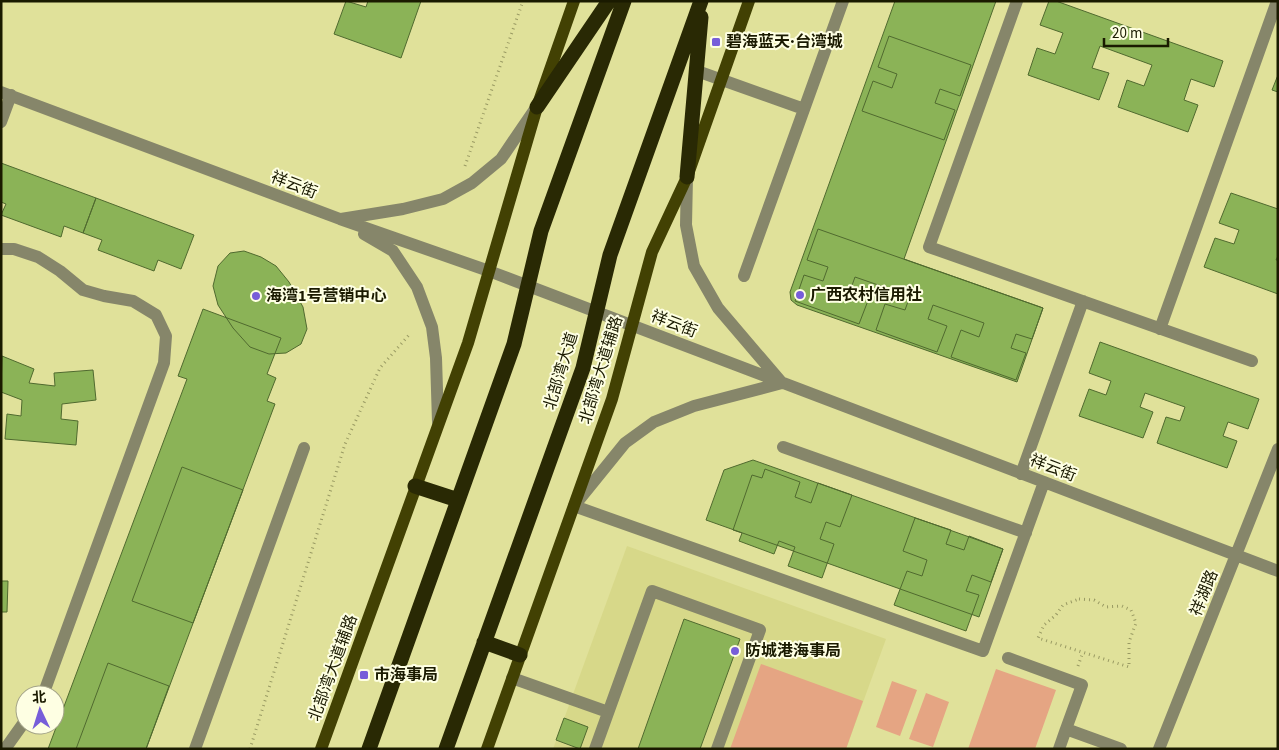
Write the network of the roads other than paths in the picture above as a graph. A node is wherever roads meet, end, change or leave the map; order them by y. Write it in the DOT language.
graph roads {
  1 [pos="574,1"];
  2 [pos="609,1"];
  3 [pos="624,1"];
  4 [pos="702,1"];
  5 [pos="749,1"];
  6 [pos="843,1"];
  7 [pos="1017,1"];
  8 [pos="1277,1"];
  9 [pos="697,72"];
  10 [pos="721,80"];
  11 [pos="6,93"];
  12 [pos="536,107"];
  13 [pos="804,109"];
  14 [pos="1,122"];
  15 [pos="687,177"];
  16 [pos="340,220"];
  17 [pos="1,249"];
  18 [pos="489,271"];
  19 [pos="744,276"];
  20 [pos="528,287"];
  21 [pos="1083,301"];
  22 [pos="596,312"];
  23 [pos="632,326"];
  24 [pos="1160,329"];
  25 [pos="1252,361"];
  26 [pos="782,383"];
  27 [pos="438,422"];
  28 [pos="783,447"];
  29 [pos="304,448"];
  30 [pos="1278,449"];
  31 [pos="1021,474"];
  32 [pos="1044,482"];
  33 [pos="415,486"];
  34 [pos="458,500"];
  35 [pos="574,506"];
  36 [pos="1026,533"];
  37 [pos="1236,555"];
  38 [pos="1278,571"];
  39 [pos="484,642"];
  40 [pos="520,655"];
  41 [pos="1008,658"];
  42 [pos="512,678"];
  43 [pos="47,685"];
  44 [pos="608,712"];
  45 [pos="1066,729"];
  46 [pos="15,735"];
  47 [pos="5,749"];
  48 [pos="195,749"];
  49 [pos="321,749"];
  50 [pos="369,749"];
  51 [pos="446,749"];
  52 [pos="487,749"];
  53 [pos="595,749"];
  54 [pos="717,749"];
  55 [pos="1059,749"];
  56 [pos="1121,749"];
  57 [pos="1160,749"];
  1 -- 12 [label="main road, 北部湾大道辅路"];
  2 -- 12 [label="highway"];
  3 -- 20 [label="highway"];
  4 -- 9 [label="highway"];
  4 -- 22 [label="highway, 北部湾大道"];
  5 -- 10 [label="main road, 北部湾大道辅路"];
  6 -- 13 [label="street"];
  7 -- 21 [label="street"];
  8 -- 24 [label="street"];
  9 -- 10 [label="street"];
  9 -- 15 [label="highway"];
  10 -- 13 [label="street"];
  10 -- 15 [label="main road, 北部湾大道辅路"];
  11 -- 14 [label="street"];
  11 -- 16 [label="street, 祥云街"];
  12 -- 16 [label="street"];
  12 -- 18 [label="main road, 北部湾大道辅路"];
  13 -- 19 [label="street"];
  15 -- 23 [label="main road, 北部湾大道辅路"];
  15 -- 26 [label="street"];
  16 -- 18 [label="street, 祥云街"];
  16 -- 27 [label="street"];
  17 -- 43 [label="street"];
  18 -- 20 [label="street, 祥云街"];
  18 -- 27 [label="main road, 北部湾大道辅路"];
  20 -- 22 [label="street, 祥云街"];
  20 -- 34 [label="highway"];
  21 -- 24 [label="street"];
  21 -- 31 [label="street"];
  22 -- 23 [label="street, 祥云街"];
  22 -- 39 [label="highway, 北部湾大道"];
  23 -- 26 [label="street, 祥云街"];
  23 -- 35 [label="main road, 北部湾大道辅路"];
  24 -- 25 [label="street"];
  26 -- 31 [label="street, 祥云街"];
  26 -- 35 [label="street"];
  27 -- 33 [label="main road, 北部湾大道辅路"];
  28 -- 36 [label="street"];
  29 -- 48 [label="street"];
  30 -- 37 [label="street, 祥湖路"];
  31 -- 32 [label="street, 祥云街"];
  32 -- 36 [label="street"];
  32 -- 37 [label="street, 祥云街"];
  33 -- 34 [label="highway"];
  33 -- 49 [label="main road, 北部湾大道辅路"];
  34 -- 50 [label="highway"];
  35 -- 36 [label="street"];
  35 -- 40 [label="main road, 北部湾大道辅路"];
  37 -- 38 [label="street, 祥云街"];
  37 -- 57 [label="street, 祥湖路"];
  39 -- 40 [label="highway"];
  39 -- 51 [label="highway, 北部湾大道"];
  40 -- 42 [label="main road, 北部湾大道辅路"];
  41 -- 45 [label="street"];
  42 -- 44 [label="street"];
  42 -- 52 [label="main road, 北部湾大道辅路"];
  44 -- 53 [label="street"];
  44 -- 54 [label="street"];
  45 -- 55 [label="street"];
  45 -- 56 [label="street"];
  46 -- 47 [label="street"];
}
